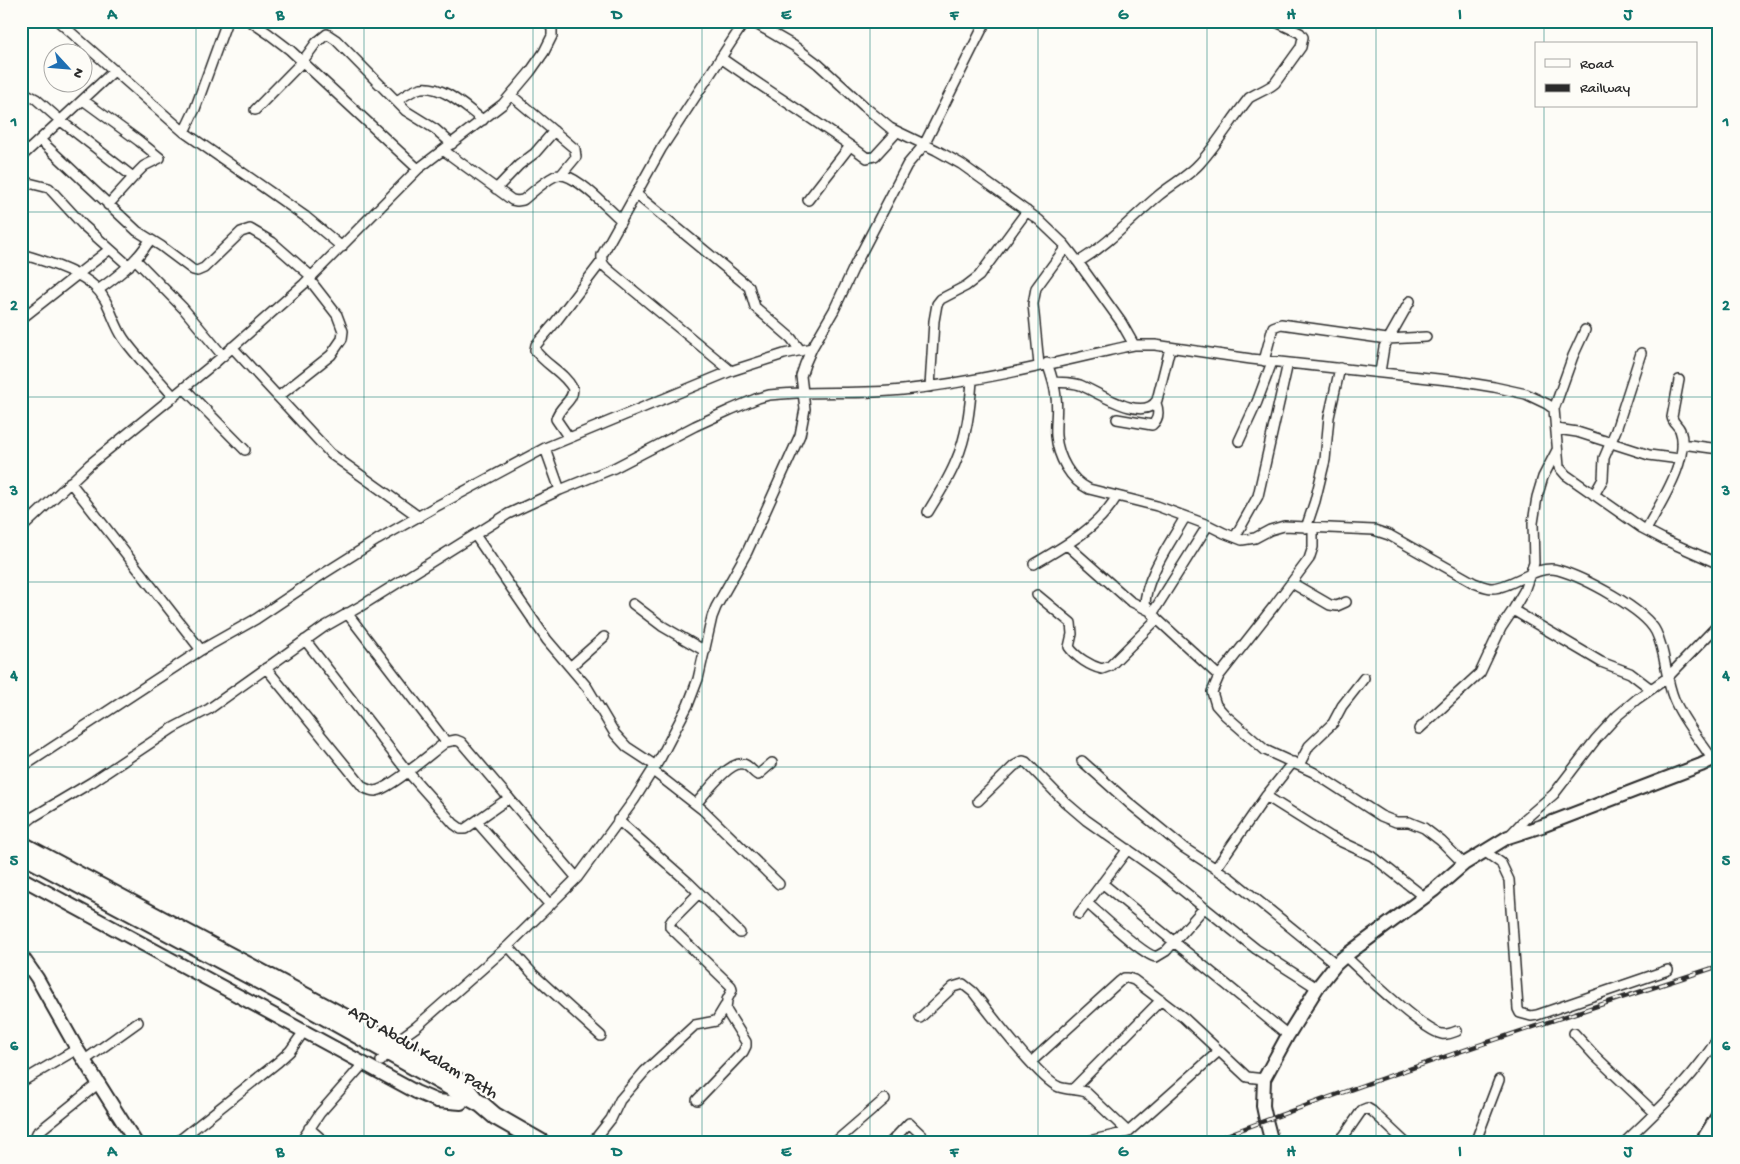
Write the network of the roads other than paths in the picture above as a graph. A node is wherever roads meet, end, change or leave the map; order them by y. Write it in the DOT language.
graph roads {
  1 [pos="58,21"];
  2 [pos="227,21"];
  3 [pos="250,21"];
  4 [pos="547,21"];
  5 [pos="745,21"];
  6 [pos="751,21"];
  7 [pos="986,21"];
  8 [pos="1274,21"];
  9 [pos="721,58"];
  10 [pos="302,62"];
  11 [pos="115,70"];
  12 [pos="21,91"];
  13 [pos="511,96"];
  14 [pos="83,100"];
  15 [pos="397,101"];
  16 [pos="255,110"];
  17 [pos="483,120"];
  18 [pos="61,121"];
  19 [pos="554,131"];
  20 [pos="184,132"];
  21 [pos="897,132"];
  22 [pos="40,140"];
  23 [pos="452,144"];
  24 [pos="924,145"];
  25 [pos="850,146"];
  26 [pos="443,150"];
  27 [pos="21,157"];
  28 [pos="418,169"];
  29 [pos="561,175"];
  30 [pos="134,177"];
  31 [pos="21,180"];
  32 [pos="496,189"];
  33 [pos="636,194"];
  34 [pos="808,200"];
  35 [pos="108,205"];
  36 [pos="1027,211"];
  37 [pos="621,220"];
  38 [pos="150,240"];
  39 [pos="342,247"];
  40 [pos="1066,247"];
  41 [pos="110,249"];
  42 [pos="21,254"];
  43 [pos="602,261"];
  44 [pos="1078,262"];
  45 [pos="132,263"];
  46 [pos="76,275"];
  47 [pos="311,278"];
  48 [pos="98,290"];
  49 [pos="1410,301"];
  50 [pos="21,318"];
  51 [pos="1585,330"];
  52 [pos="1426,338"];
  53 [pos="1387,340"];
  54 [pos="1134,345"];
  55 [pos="232,348"];
  56 [pos="812,348"];
  57 [pos="1170,348"];
  58 [pos="801,351"];
  59 [pos="1642,353"];
  60 [pos="223,356"];
  61 [pos="1268,361"];
  62 [pos="1288,363"];
  63 [pos="1043,364"];
  64 [pos="1340,368"];
  65 [pos="731,371"];
  66 [pos="1380,372"];
  67 [pos="1679,380"];
  68 [pos="972,381"];
  69 [pos="1053,382"];
  70 [pos="930,387"];
  71 [pos="184,388"];
  72 [pos="803,392"];
  73 [pos="174,397"];
  74 [pos="278,397"];
  75 [pos="1156,403"];
  76 [pos="1554,409"];
  77 [pos="1117,419"];
  78 [pos="1557,428"];
  79 [pos="569,438"];
  80 [pos="1239,441"];
  81 [pos="1611,442"];
  82 [pos="1682,444"];
  83 [pos="545,448"];
  84 [pos="1719,449"];
  85 [pos="245,450"];
  86 [pos="1557,450"];
  87 [pos="1680,459"];
  88 [pos="70,482"];
  89 [pos="560,490"];
  90 [pos="1594,495"];
  91 [pos="1117,496"];
  92 [pos="928,512"];
  93 [pos="1185,516"];
  94 [pos="419,517"];
  95 [pos="1208,524"];
  96 [pos="1309,528"];
  97 [pos="21,529"];
  98 [pos="1646,530"];
  99 [pos="475,535"];
  100 [pos="1234,537"];
  101 [pos="1066,545"];
  102 [pos="1034,564"];
  103 [pos="1719,564"];
  104 [pos="1531,573"];
  105 [pos="1292,583"];
  106 [pos="1037,595"];
  107 [pos="1346,602"];
  108 [pos="632,604"];
  109 [pos="1513,610"];
  110 [pos="347,614"];
  111 [pos="1152,614"];
  112 [pos="1719,624"];
  113 [pos="604,638"];
  114 [pos="305,640"];
  115 [pos="201,650"];
  116 [pos="705,651"];
  117 [pos="570,667"];
  118 [pos="266,668"];
  119 [pos="1219,676"];
  120 [pos="1364,678"];
  121 [pos="1667,678"];
  122 [pos="1651,689"];
  123 [pos="1419,729"];
  124 [pos="446,742"];
  125 [pos="1716,758"];
  126 [pos="1082,761"];
  127 [pos="772,762"];
  128 [pos="1296,764"];
  129 [pos="21,768"];
  130 [pos="654,768"];
  131 [pos="407,771"];
  132 [pos="1266,796"];
  133 [pos="509,798"];
  134 [pos="978,801"];
  135 [pos="696,804"];
  136 [pos="618,820"];
  137 [pos="477,822"];
  138 [pos="21,827"];
  139 [pos="1508,837"];
  140 [pos="21,842"];
  141 [pos="1128,849"];
  142 [pos="1484,851"];
  143 [pos="21,854"];
  144 [pos="1464,864"];
  145 [pos="21,866"];
  146 [pos="1216,868"];
  147 [pos="21,878"];
  148 [pos="577,878"];
  149 [pos="1102,883"];
  150 [pos="779,884"];
  151 [pos="699,893"];
  152 [pos="1424,897"];
  153 [pos="1087,903"];
  154 [pos="550,905"];
  155 [pos="1204,908"];
  156 [pos="1079,914"];
  157 [pos="740,933"];
  158 [pos="1174,943"];
  159 [pos="508,946"];
  160 [pos="21,955"];
  161 [pos="1341,960"];
  162 [pos="1668,970"];
  163 [pos="1317,988"];
  164 [pos="1161,1000"];
  165 [pos="725,1006"];
  166 [pos="920,1018"];
  167 [pos="138,1022"];
  168 [pos="346,1028"];
  169 [pos="305,1030"];
  170 [pos="1457,1031"];
  171 [pos="1574,1033"];
  172 [pos="1288,1035"];
  173 [pos="601,1036"];
  174 [pos="1719,1036"];
  175 [pos="76,1049"];
  176 [pos="1219,1051"];
  177 [pos="388,1052"];
  178 [pos="85,1060"];
  179 [pos="1031,1062"];
  180 [pos="364,1063"];
  181 [pos="1264,1079"];
  182 [pos="1499,1080"];
  183 [pos="21,1082"];
  184 [pos="100,1083"];
  185 [pos="1072,1089"];
  186 [pos="885,1099"];
  187 [pos="698,1100"];
  188 [pos="461,1103"];
  189 [pos="1655,1113"];
  190 [pos="1719,1114"];
  191 [pos="495,1116"];
  192 [pos="309,1128"];
  193 [pos="1719,1129"];
  194 [pos="1128,1132"];
  195 [pos="1341,1141"];
  196 [pos="836,1142"];
  197 [pos="37,1143"];
  198 [pos="136,1143"];
  199 [pos="176,1143"];
  200 [pos="300,1143"];
  201 [pos="326,1143"];
  202 [pos="542,1143"];
  203 [pos="592,1143"];
  204 [pos="890,1143"];
  205 [pos="930,1143"];
  206 [pos="1080,1143"];
  207 [pos="1272,1143"];
  208 [pos="1406,1143"];
  209 [pos="1475,1143"];
  210 [pos="1624,1143"];
  211 [pos="1702,1143"];
  212 [pos="1712,1143"];
  1 -- 11 [label="street"];
  2 -- 20 [label="street"];
  3 -- 10 [label="street"];
  4 -- 13 [label="street"];
  5 -- 9 [label="street"];
  6 -- 21 [label="street"];
  7 -- 24 [label="street"];
  8 -- 44 [label="street"];
  9 -- 25 [label="street"];
  9 -- 33 [label="street"];
  10 -- 15 [label="street"];
  10 -- 16 [label="street"];
  10 -- 28 [label="street"];
  11 -- 14 [label="street"];
  11 -- 20 [label="street"];
  12 -- 18 [label="street"];
  13 -- 17 [label="street"];
  13 -- 19 [label="street"];
  14 -- 18 [label="street"];
  14 -- 30 [label="street"];
  15 -- 17 [label="street"];
  15 -- 23 [label="street"];
  17 -- 23 [label="street"];
  18 -- 22 [label="street"];
  18 -- 30 [label="street"];
  19 -- 29 [label="street"];
  19 -- 32 [label="street"];
  20 -- 39 [label="street"];
  21 -- 24 [label="street"];
  21 -- 25 [label="street"];
  22 -- 27 [label="street"];
  22 -- 35 [label="street"];
  23 -- 26 [label="street"];
  24 -- 36 [label="street"];
  24 -- 56 [label="street"];
  25 -- 34 [label="street"];
  26 -- 28 [label="street"];
  26 -- 32 [label="street"];
  28 -- 39 [label="street"];
  29 -- 32 [label="street"];
  29 -- 37 [label="street"];
  30 -- 35 [label="street"];
  31 -- 41 [label="street"];
  33 -- 37 [label="street"];
  33 -- 58 [label="street"];
  35 -- 38 [label="street"];
  36 -- 40 [label="street"];
  36 -- 70 [label="street"];
  37 -- 43 [label="street"];
  38 -- 45 [label="street"];
  38 -- 47 [label="street"];
  39 -- 47 [label="street"];
  40 -- 44 [label="street"];
  40 -- 63 [label="street"];
  41 -- 45 [label="street"];
  41 -- 46 [label="street"];
  42 -- 46 [label="street"];
  43 -- 65 [label="street"];
  43 -- 79 [label="street"];
  44 -- 54 [label="street"];
  45 -- 48 [label="street"];
  45 -- 60 [label="street"];
  46 -- 48 [label="street"];
  46 -- 50 [label="street"];
  47 -- 55 [label="street"];
  47 -- 74 [label="street"];
  48 -- 73 [label="street"];
  49 -- 53 [label="street"];
  51 -- 76 [label="street"];
  52 -- 53 [label="street"];
  53 -- 61 [label="street"];
  53 -- 66 [label="street"];
  54 -- 57 [label="street"];
  54 -- 63 [label="street"];
  55 -- 60 [label="street"];
  55 -- 74 [label="street"];
  56 -- 58 [label="street"];
  56 -- 72 [label="street"];
  57 -- 61 [label="street"];
  57 -- 75 [label="street"];
  58 -- 65 [label="street"];
  59 -- 81 [label="street"];
  60 -- 71 [label="street"];
  61 -- 62 [label="street"];
  61 -- 80 [label="street"];
  62 -- 64 [label="street"];
  62 -- 100 [label="street"];
  63 -- 68 [label="street"];
  63 -- 69 [label="street"];
  64 -- 66 [label="street"];
  64 -- 96 [label="street"];
  65 -- 79 [label="street"];
  66 -- 76 [label="street"];
  67 -- 82 [label="street"];
  68 -- 70 [label="street"];
  68 -- 92 [label="street"];
  69 -- 75 [label="street"];
  69 -- 91 [label="street"];
  70 -- 72 [label="street"];
  71 -- 73 [label="street"];
  71 -- 85 [label="street"];
  72 -- 89 [label="street"];
  72 -- 116 [label="street"];
  73 -- 88 [label="street"];
  74 -- 94 [label="street"];
  75 -- 77 [label="street"];
  76 -- 78 [label="street"];
  78 -- 81 [label="street"];
  78 -- 86 [label="street"];
  79 -- 83 [label="street"];
  81 -- 87 [label="street"];
  81 -- 90 [label="street"];
  82 -- 84 [label="street"];
  82 -- 87 [label="street"];
  83 -- 89 [label="street"];
  83 -- 94 [label="street"];
  86 -- 90 [label="street"];
  86 -- 104 [label="street"];
  87 -- 98 [label="street"];
  88 -- 97 [label="street"];
  88 -- 115 [label="street"];
  89 -- 99 [label="street"];
  90 -- 98 [label="street"];
  91 -- 93 [label="street"];
  91 -- 101 [label="street"];
  93 -- 95 [label="street"];
  93 -- 111 [label="street"];
  94 -- 115 [label="street"];
  95 -- 100 [label="street"];
  95 -- 111 [label="street"];
  96 -- 100 [label="street"];
  96 -- 104 [label="street"];
  96 -- 105 [label="street"];
  98 -- 103 [label="street"];
  99 -- 110 [label="street"];
  99 -- 117 [label="street"];
  101 -- 102 [label="street"];
  101 -- 111 [label="street"];
  104 -- 109 [label="street"];
  104 -- 121 [label="street"];
  105 -- 107 [label="street"];
  105 -- 119 [label="street"];
  106 -- 111 [label="street"];
  108 -- 116 [label="street"];
  109 -- 122 [label="street"];
  109 -- 123 [label="street"];
  110 -- 114 [label="street"];
  110 -- 124 [label="street"];
  111 -- 119 [label="street"];
  112 -- 121 [label="street"];
  113 -- 117 [label="street"];
  114 -- 118 [label="street"];
  114 -- 131 [label="street"];
  115 -- 129 [label="street"];
  116 -- 130 [label="street"];
  117 -- 130 [label="street"];
  118 -- 131 [label="street"];
  118 -- 138 [label="street"];
  119 -- 128 [label="street"];
  120 -- 128 [label="street"];
  121 -- 122 [label="street"];
  121 -- 125 [label="street"];
  122 -- 139 [label="street"];
  124 -- 131 [label="street"];
  124 -- 133 [label="street"];
  125 -- 139 [label="street"];
  126 -- 146 [label="street"];
  127 -- 135 [label="street"];
  128 -- 132 [label="street"];
  128 -- 144 [label="street"];
  130 -- 135 [label="street"];
  130 -- 136 [label="street"];
  131 -- 137 [label="street"];
  132 -- 146 [label="street"];
  132 -- 152 [label="street"];
  133 -- 137 [label="street"];
  133 -- 148 [label="street"];
  134 -- 141 [label="street"];
  135 -- 150 [label="street"];
  136 -- 148 [label="street"];
  136 -- 151 [label="street"];
  137 -- 154 [label="street"];
  139 -- 142 [label="street"];
  140 -- 168 [label="street"];
  141 -- 149 [label="street"];
  141 -- 155 [label="street"];
  142 -- 144 [label="street"];
  142 -- 162 [label="street"];
  143 -- 168 [label="highway, APJ Abdul Kalam Path"];
  144 -- 152 [label="street"];
  145 -- 168 [label="highway, APJ Abdul Kalam Path"];
  146 -- 161 [label="street"];
  147 -- 169 [label="street"];
  148 -- 154 [label="street"];
  149 -- 153 [label="street"];
  149 -- 158 [label="street"];
  151 -- 157 [label="street"];
  151 -- 165 [label="street"];
  152 -- 161 [label="street"];
  153 -- 156 [label="street"];
  153 -- 158 [label="street"];
  154 -- 159 [label="street"];
  155 -- 158 [label="street"];
  155 -- 163 [label="street"];
  158 -- 172 [label="street"];
  159 -- 173 [label="street"];
  159 -- 177 [label="street"];
  160 -- 175 [label="street"];
  161 -- 163 [label="street"];
  161 -- 170 [label="street"];
  163 -- 172 [label="street"];
  164 -- 176 [label="street"];
  164 -- 179 [label="street"];
  164 -- 185 [label="street"];
  165 -- 187 [label="street"];
  165 -- 203 [label="street"];
  166 -- 179 [label="street"];
  167 -- 178 [label="street"];
  168 -- 177 [label="highway, APJ Abdul Kalam Path"];
  168 -- 177 [label="street"];
  169 -- 180 [label="street"];
  169 -- 199 [label="street"];
  171 -- 189 [label="street"];
  172 -- 181 [label="street"];
  174 -- 189 [label="street"];
  175 -- 178 [label="street"];
  175 -- 183 [label="street"];
  176 -- 181 [label="street"];
  176 -- 194 [label="street"];
  177 -- 188 [label="highway, APJ Abdul Kalam Path"];
  177 -- 191 [label="highway, APJ Abdul Kalam Path"];
  178 -- 184 [label="street"];
  179 -- 185 [label="street"];
  180 -- 188 [label="street"];
  180 -- 192 [label="street"];
  181 -- 207 [label="street"];
  182 -- 209 [label="street"];
  184 -- 197 [label="street"];
  184 -- 198 [label="street"];
  185 -- 194 [label="street"];
  186 -- 196 [label="street"];
  188 -- 191 [label="highway, APJ Abdul Kalam Path"];
  189 -- 210 [label="street"];
  190 -- 211 [label="street"];
  191 -- 202 [label="highway"];
  192 -- 200 [label="street"];
  192 -- 201 [label="street"];
  193 -- 212 [label="highway"];
  194 -- 206 [label="street"];
  195 -- 208 [label="street"];
  204 -- 205 [label="street"];
}
